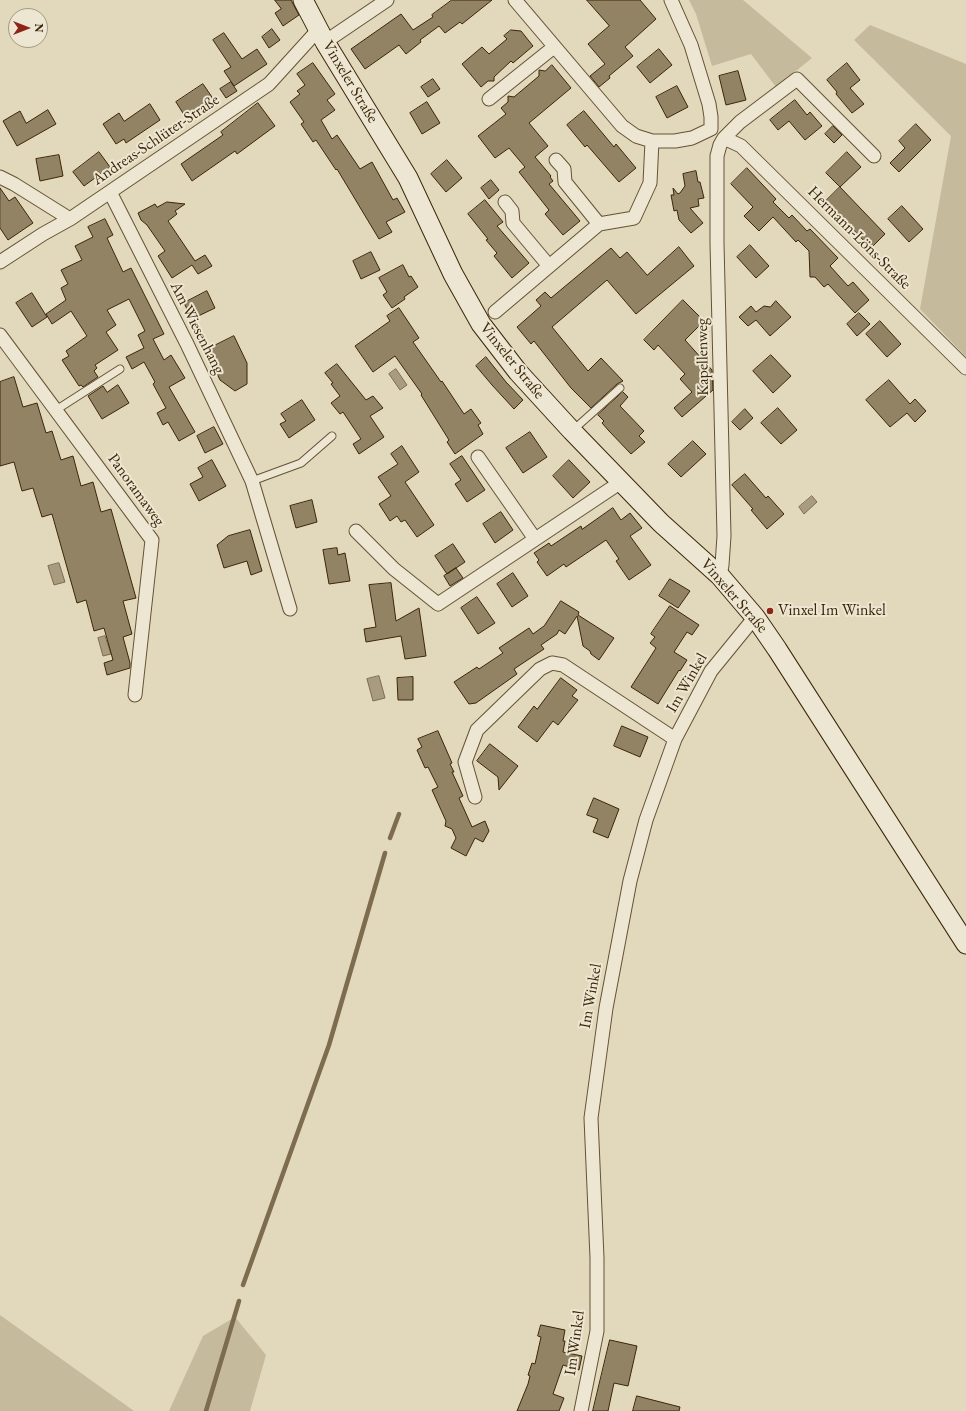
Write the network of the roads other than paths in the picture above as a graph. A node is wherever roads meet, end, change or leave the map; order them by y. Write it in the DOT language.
graph roads {
  1 [pos="303,0"];
  2 [pos="387,0"];
  3 [pos="515,0"];
  4 [pos="671,0"];
  5 [pos="322,36"];
  6 [pos="554,46"];
  7 [pos="489,99"];
  8 [pos="724,138"];
  9 [pos="652,141"];
  10 [pos="874,156"];
  11 [pos="556,160"];
  12 [pos="0,177"];
  13 [pos="110,192"];
  14 [pos="505,202"];
  15 [pos="70,219"];
  16 [pos="600,224"];
  17 [pos="0,262"];
  18 [pos="549,266"];
  19 [pos="495,312"];
  20 [pos="0,335"];
  21 [pos="966,368"];
  22 [pos="120,370"];
  23 [pos="620,388"];
  24 [pos="56,410"];
  25 [pos="572,431"];
  26 [pos="332,436"];
  27 [pos="478,457"];
  28 [pos="252,481"];
  29 [pos="621,482"];
  30 [pos="356,531"];
  31 [pos="535,539"];
  32 [pos="720,576"];
  33 [pos="290,609"];
  34 [pos="755,617"];
  35 [pos="135,695"];
  36 [pos="675,738"];
  37 [pos="475,797"];
  38 [pos="966,944"];
  39 [pos="581,1411"];
  1 -- 5 [label="main road, Vinxeler Straße"];
  2 -- 5 [label="street, Andreas-Schlüter-Straße"];
  3 -- 6 [label="street"];
  4 -- 9 [label="street"];
  5 -- 13 [label="street, Andreas-Schlüter-Straße"];
  5 -- 25 [label="main road, Vinxeler Straße"];
  6 -- 7 [label="street"];
  6 -- 9 [label="street"];
  8 -- 10 [label="street"];
  8 -- 21 [label="street, Hermann-Löns-Straße"];
  8 -- 32 [label="street, Kapellenweg"];
  9 -- 16 [label="street"];
  11 -- 16 [label="street"];
  12 -- 15 [label="street"];
  13 -- 15 [label="street, Andreas-Schlüter-Straße"];
  13 -- 28 [label="street, Am Wiesenhang"];
  14 -- 18 [label="street"];
  15 -- 17 [label="street, Andreas-Schlüter-Straße"];
  16 -- 18 [label="street"];
  18 -- 19 [label="street"];
  20 -- 24 [label="street, Panoramaweg"];
  22 -- 24 [label="lane"];
  23 -- 25 [label="lane"];
  24 -- 35 [label="street, Panoramaweg"];
  25 -- 29 [label="main road, Vinxeler Straße"];
  26 -- 28 [label="lane"];
  27 -- 31 [label="street"];
  28 -- 33 [label="street, Am Wiesenhang"];
  29 -- 31 [label="street"];
  29 -- 32 [label="main road, Vinxeler Straße"];
  30 -- 31 [label="street"];
  32 -- 34 [label="main road, Vinxeler Straße"];
  34 -- 36 [label="street, Im Winkel"];
  34 -- 38 [label="main road, Vinxeler Straße"];
  36 -- 37 [label="street"];
  36 -- 39 [label="street, Im Winkel"];
}
